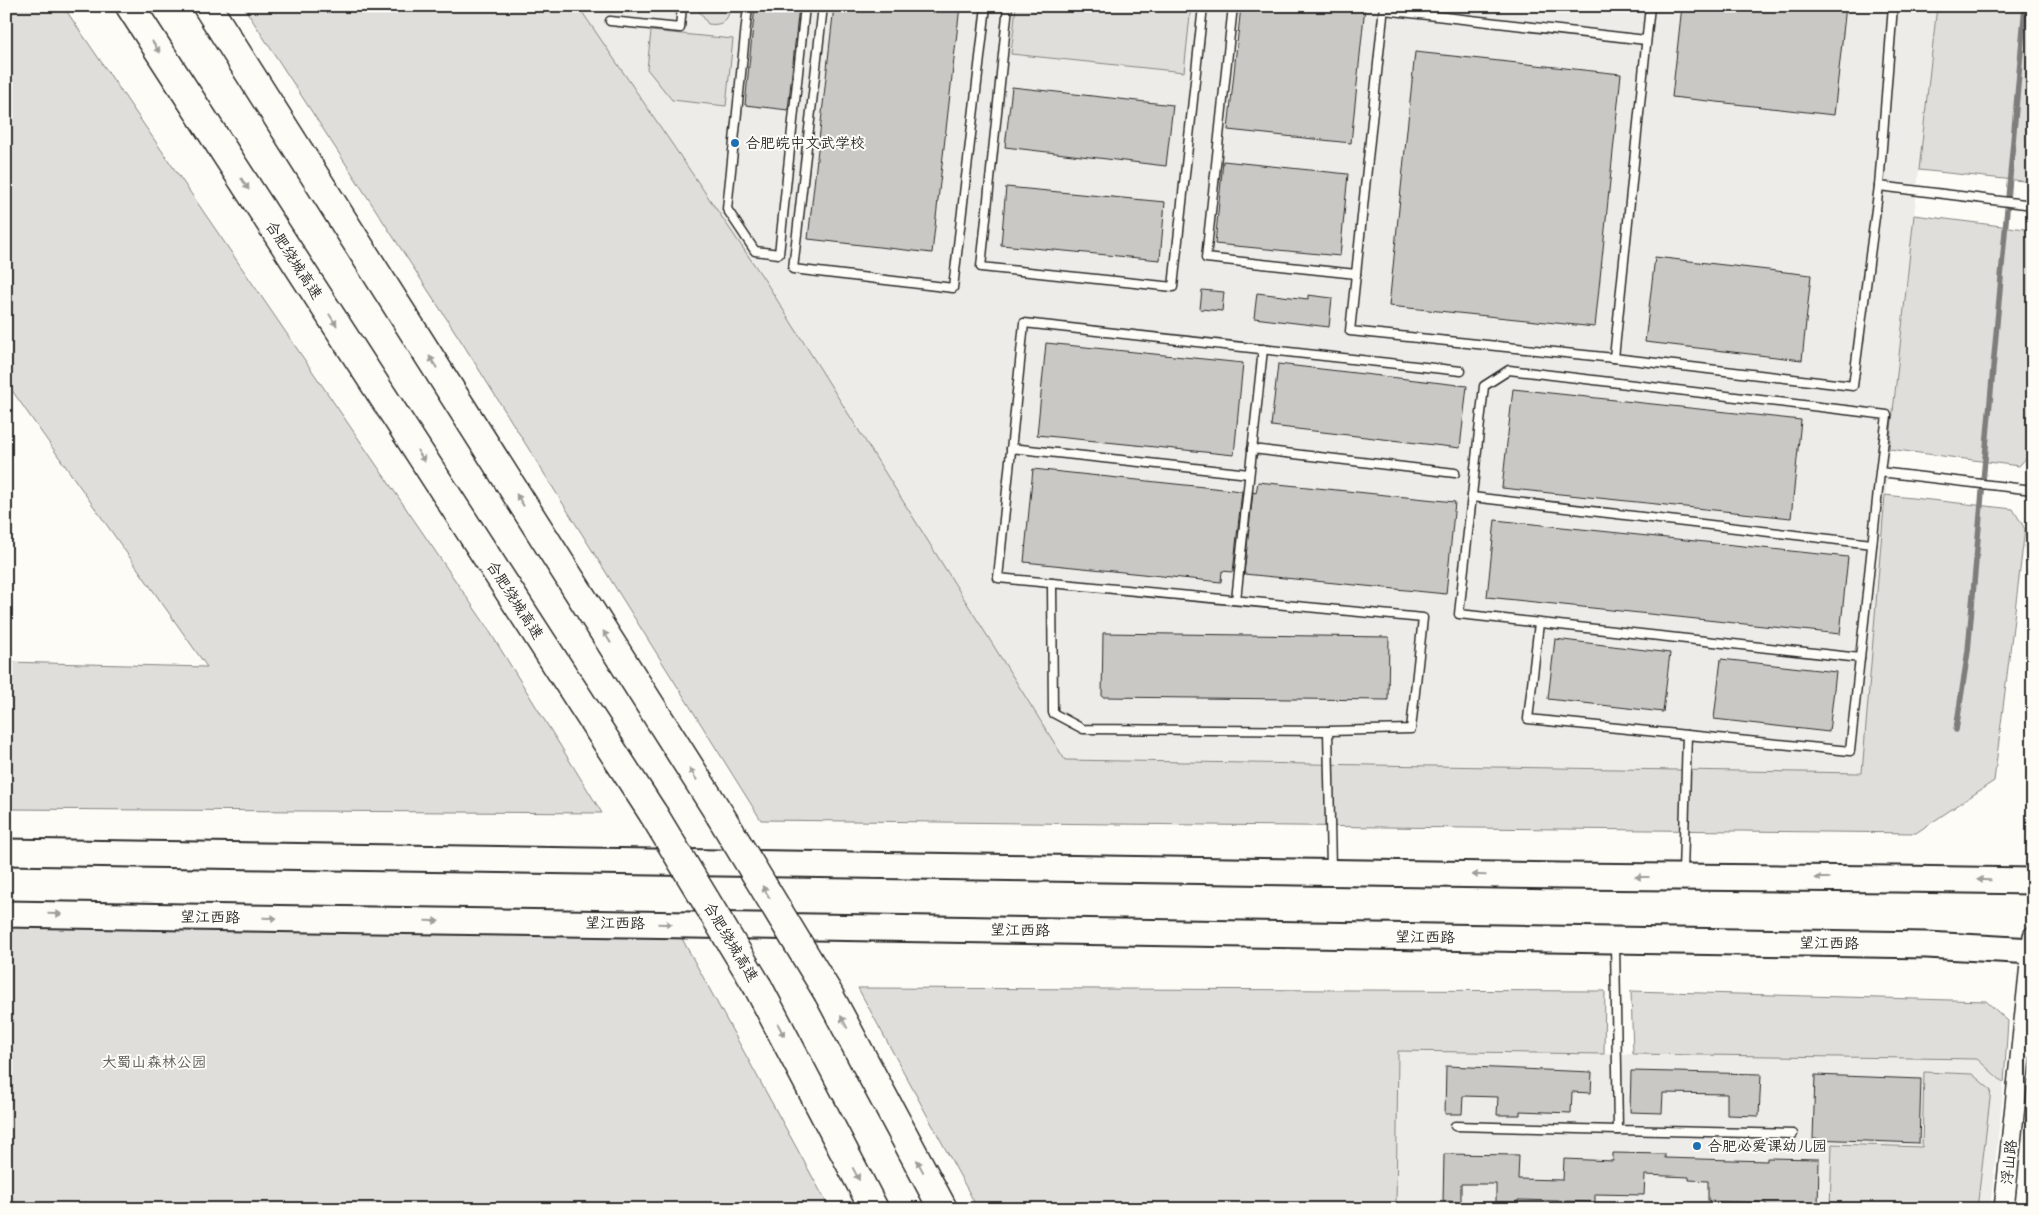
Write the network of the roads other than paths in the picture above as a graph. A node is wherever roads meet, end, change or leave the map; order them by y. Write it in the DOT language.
graph roads {
  1 [pos="130,6"];
  2 [pos="207,6"];
  3 [pos="682,6"];
  4 [pos="748,6"];
  5 [pos="805,6"];
  6 [pos="823,6"];
  7 [pos="986,6"];
  8 [pos="1008,6"];
  9 [pos="1203,6"];
  10 [pos="1233,6"];
  11 [pos="1650,6"];
  12 [pos="1893,6"];
  13 [pos="1384,8"];
  14 [pos="610,21"];
  15 [pos="1646,40"];
  16 [pos="1878,186"];
  17 [pos="2033,205"];
  18 [pos="1356,274"];
  19 [pos="1263,349"];
  20 [pos="1614,358"];
  21 [pos="1461,371"];
  22 [pos="1011,448"];
  23 [pos="1252,449"];
  24 [pos="1455,472"];
  25 [pos="1880,472"];
  26 [pos="1249,474"];
  27 [pos="2033,490"];
  28 [pos="1472,497"];
  29 [pos="1872,544"];
  30 [pos="1052,583"];
  31 [pos="1236,600"];
  32 [pos="1539,623"];
  33 [pos="1860,658"];
  34 [pos="1328,731"];
  35 [pos="1687,736"];
  36 [pos="6,852"];
  37 [pos="1331,873"];
  38 [pos="1682,877"];
  39 [pos="2033,882"];
  40 [pos="6,914"];
  41 [pos="1615,940"];
  42 [pos="2032,946"];
  43 [pos="1455,1126"];
  44 [pos="1618,1130"];
  45 [pos="1793,1134"];
  46 [pos="874,1209"];
  47 [pos="943,1209"];
  48 [pos="2004,1209"];
  1 -- 46 [label="highway, 合肥绕城高速, one-way, bridge"];
  47 -- 2 [label="highway, one-way, bridge"];
  3 -- 14 [label="lane"];
  4 -- 5 [label="lane"];
  6 -- 7 [label="lane"];
  8 -- 9 [label="lane"];
  10 -- 18 [label="lane"];
  11 -- 15 [label="lane"];
  12 -- 16 [label="lane"];
  13 -- 15 [label="lane"];
  13 -- 18 [label="lane"];
  15 -- 20 [label="lane"];
  16 -- 17 [label="lane"];
  16 -- 20 [label="lane"];
  18 -- 20 [label="lane"];
  19 -- 21 [label="lane"];
  19 -- 22 [label="lane"];
  19 -- 23 [label="lane"];
  22 -- 26 [label="lane"];
  22 -- 30 [label="lane"];
  23 -- 24 [label="lane"];
  23 -- 26 [label="lane"];
  25 -- 27 [label="lane"];
  25 -- 28 [label="lane"];
  25 -- 29 [label="lane"];
  26 -- 31 [label="lane"];
  28 -- 29 [label="lane"];
  28 -- 32 [label="lane"];
  29 -- 33 [label="lane"];
  30 -- 31 [label="lane"];
  30 -- 34 [label="lane"];
  31 -- 34 [label="lane"];
  32 -- 33 [label="lane"];
  32 -- 35 [label="lane"];
  33 -- 35 [label="lane"];
  34 -- 37 [label="lane"];
  35 -- 38 [label="lane"];
  36 -- 37 [label="main road"];
  38 -- 37 [label="main road, one-way"];
  39 -- 38 [label="main road, one-way"];
  40 -- 41 [label="main road, 望江西路, one-way"];
  41 -- 42 [label="main road, 望江西路"];
  41 -- 44 [label="lane"];
  42 -- 48 [label="street, 浮山路"];
  43 -- 44 [label="lane"];
  44 -- 45 [label="lane"];
}
